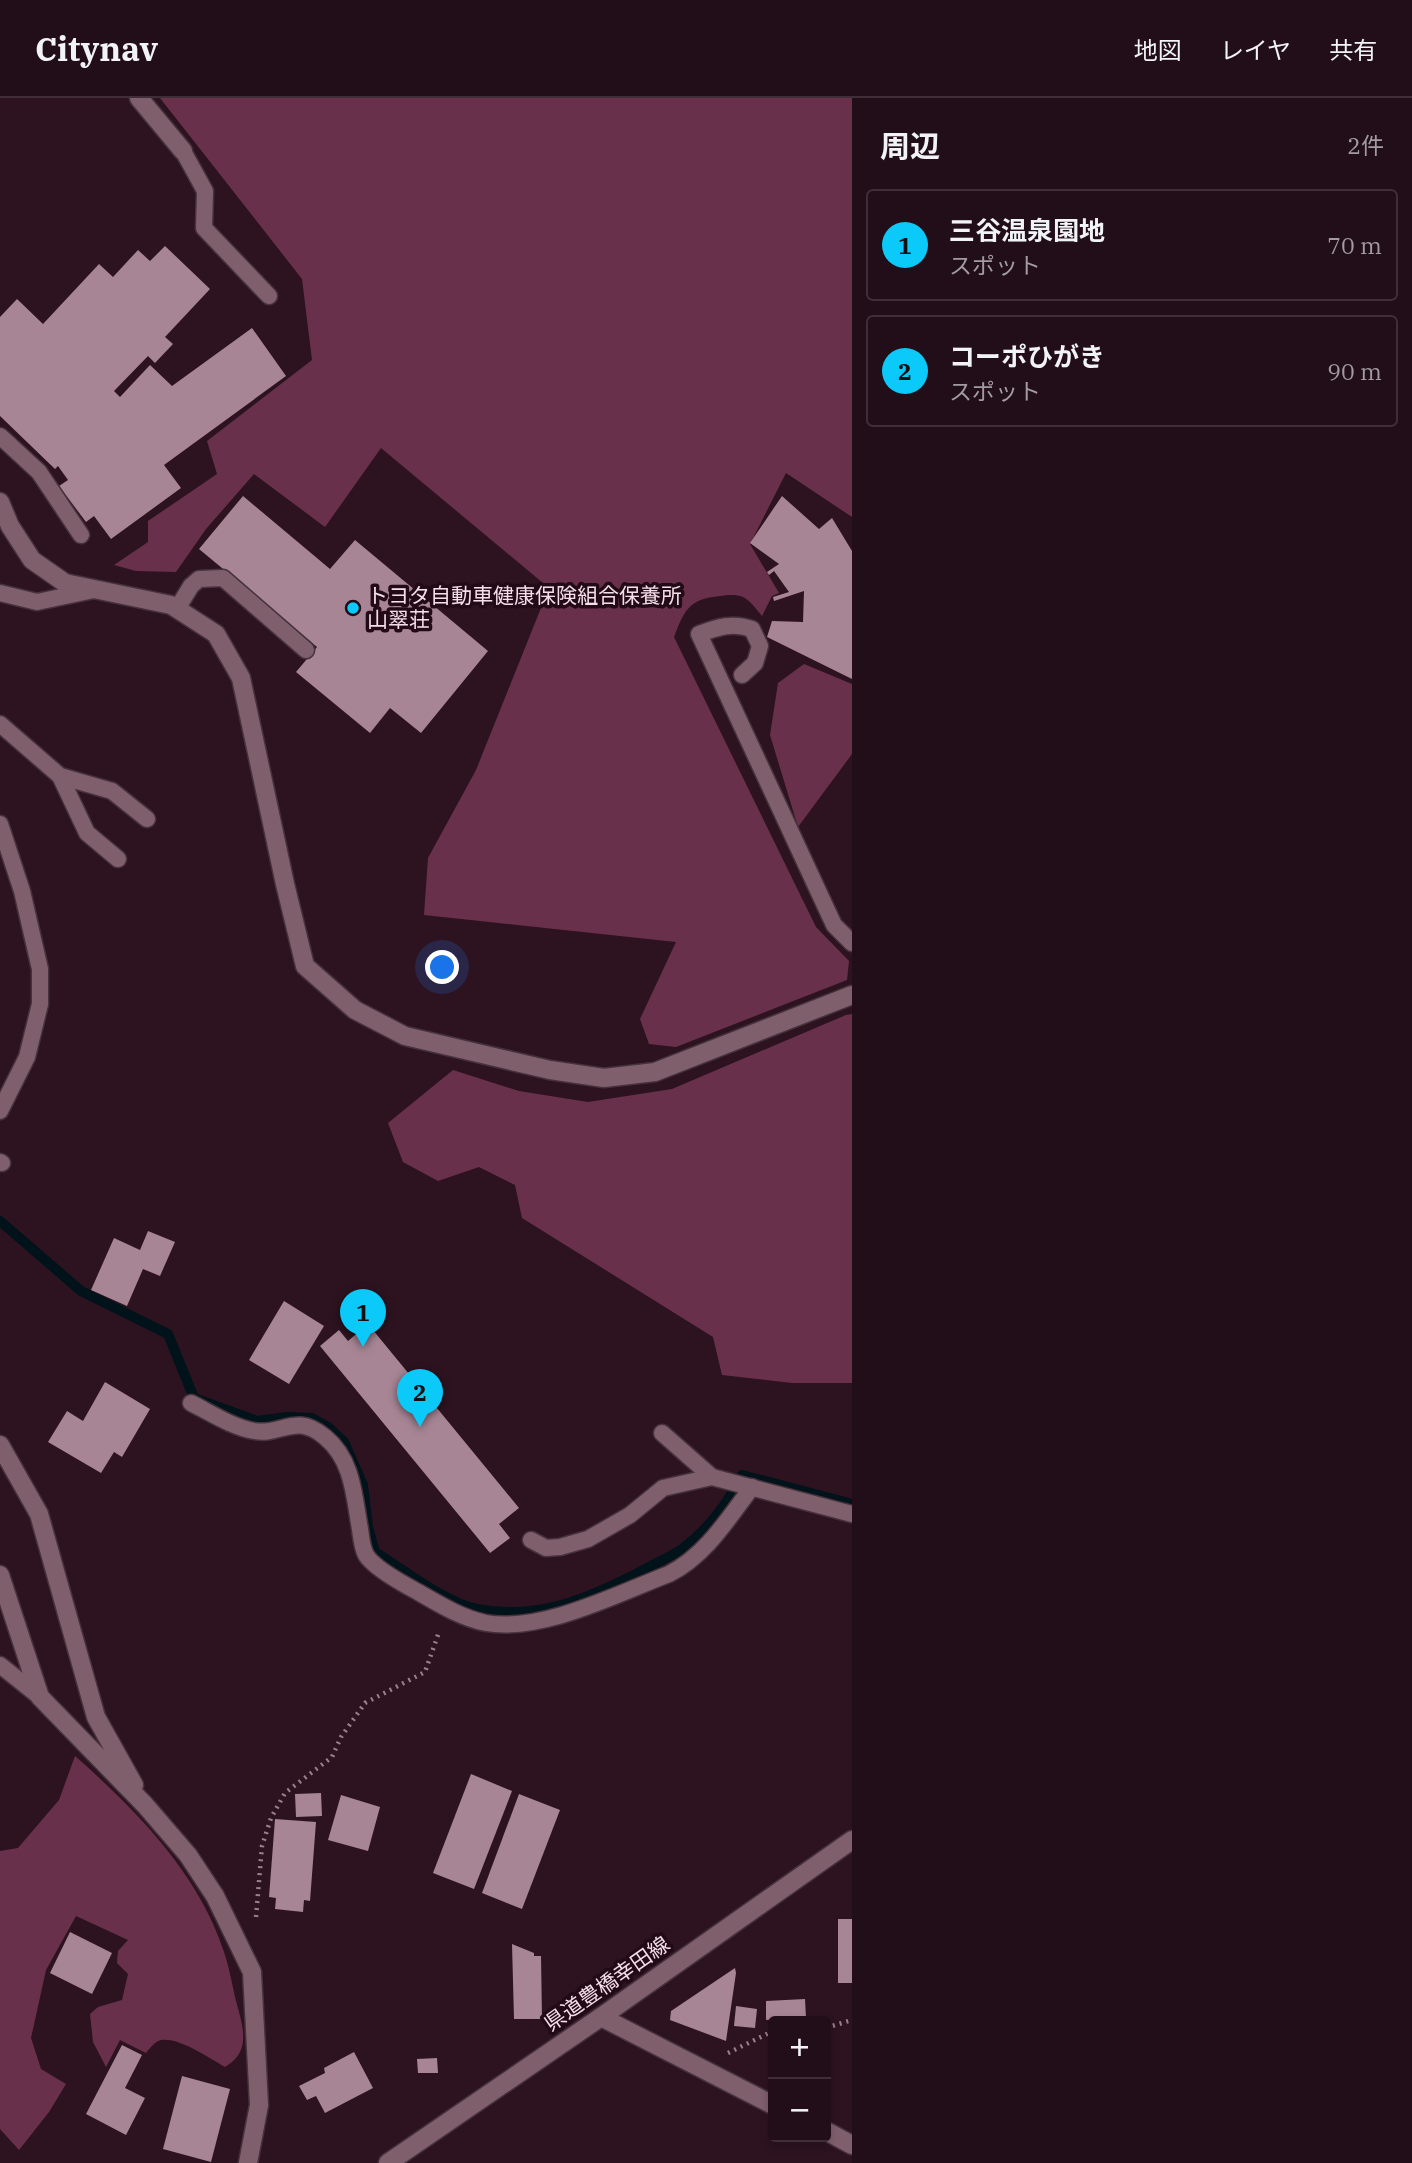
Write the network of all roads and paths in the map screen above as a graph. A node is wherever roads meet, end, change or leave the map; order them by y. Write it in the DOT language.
graph roads {
  1 [pos="139,98"];
  2 [pos="183,151"];
  3 [pos="269,296"];
  4 [pos="0,436"];
  5 [pos="0,502"];
  6 [pos="80,535"];
  7 [pos="97,590"];
  8 [pos="0,593"];
  9 [pos="177,609"];
  10 [pos="306,650"];
  11 [pos="742,675"];
  12 [pos="0,724"];
  13 [pos="60,776"];
  14 [pos="147,820"];
  15 [pos="0,824"];
  16 [pos="118,859"];
  17 [pos="852,943"];
  18 [pos="852,995"];
  19 [pos="0,1111"];
  20 [pos="191,1403"];
  21 [pos="663,1433"];
  22 [pos="0,1446"];
  23 [pos="719,1479"];
  24 [pos="749,1486"];
  25 [pos="852,1514"];
  26 [pos="531,1540"];
  27 [pos="0,1575"];
  28 [pos="447,1608"];
  29 [pos="0,1665"];
  30 [pos="40,1697"];
  31 [pos="145,1805"];
  32 [pos="852,1840"];
  33 [pos="256,1924"];
  34 [pos="601,2018"];
  35 [pos="852,2020"];
  36 [pos="831,2025"];
  37 [pos="768,2033"];
  38 [pos="706,2072"];
  39 [pos="768,2103"];
  40 [pos="831,2134"];
  41 [pos="852,2145"];
  42 [pos="248,2163"];
  43 [pos="388,2163"];
  1 -- 2 [label="street"];
  2 -- 3 [label="lane"];
  4 -- 6 [label="lane"];
  5 -- 7 [label="street"];
  7 -- 8 [label="lane"];
  7 -- 9 [label="street"];
  9 -- 10 [label="lane"];
  9 -- 18 [label="street"];
  11 -- 17 [label="lane"];
  12 -- 13 [label="lane"];
  13 -- 14 [label="lane"];
  13 -- 16 [label="lane"];
  15 -- 19 [label="lane"];
  20 -- 28 [label="lane"];
  21 -- 23 [label="lane"];
  22 -- 31 [label="street"];
  23 -- 24 [label="lane"];
  23 -- 26 [label="lane"];
  24 -- 25 [label="lane"];
  24 -- 28 [label="lane"];
  27 -- 30 [label="street"];
  28 -- 33 [label="path"];
  29 -- 30 [label="lane"];
  30 -- 31 [label="street"];
  31 -- 42 [label="street"];
  32 -- 34 [label="street, 県道豊橋幸田線"];
  34 -- 38 [label="street"];
  34 -- 43 [label="street, 県道豊橋幸田線"];
  35 -- 36 [label="path"];
  37 -- 38 [label="path"];
  38 -- 39 [label="street"];
  40 -- 41 [label="street"];
}
